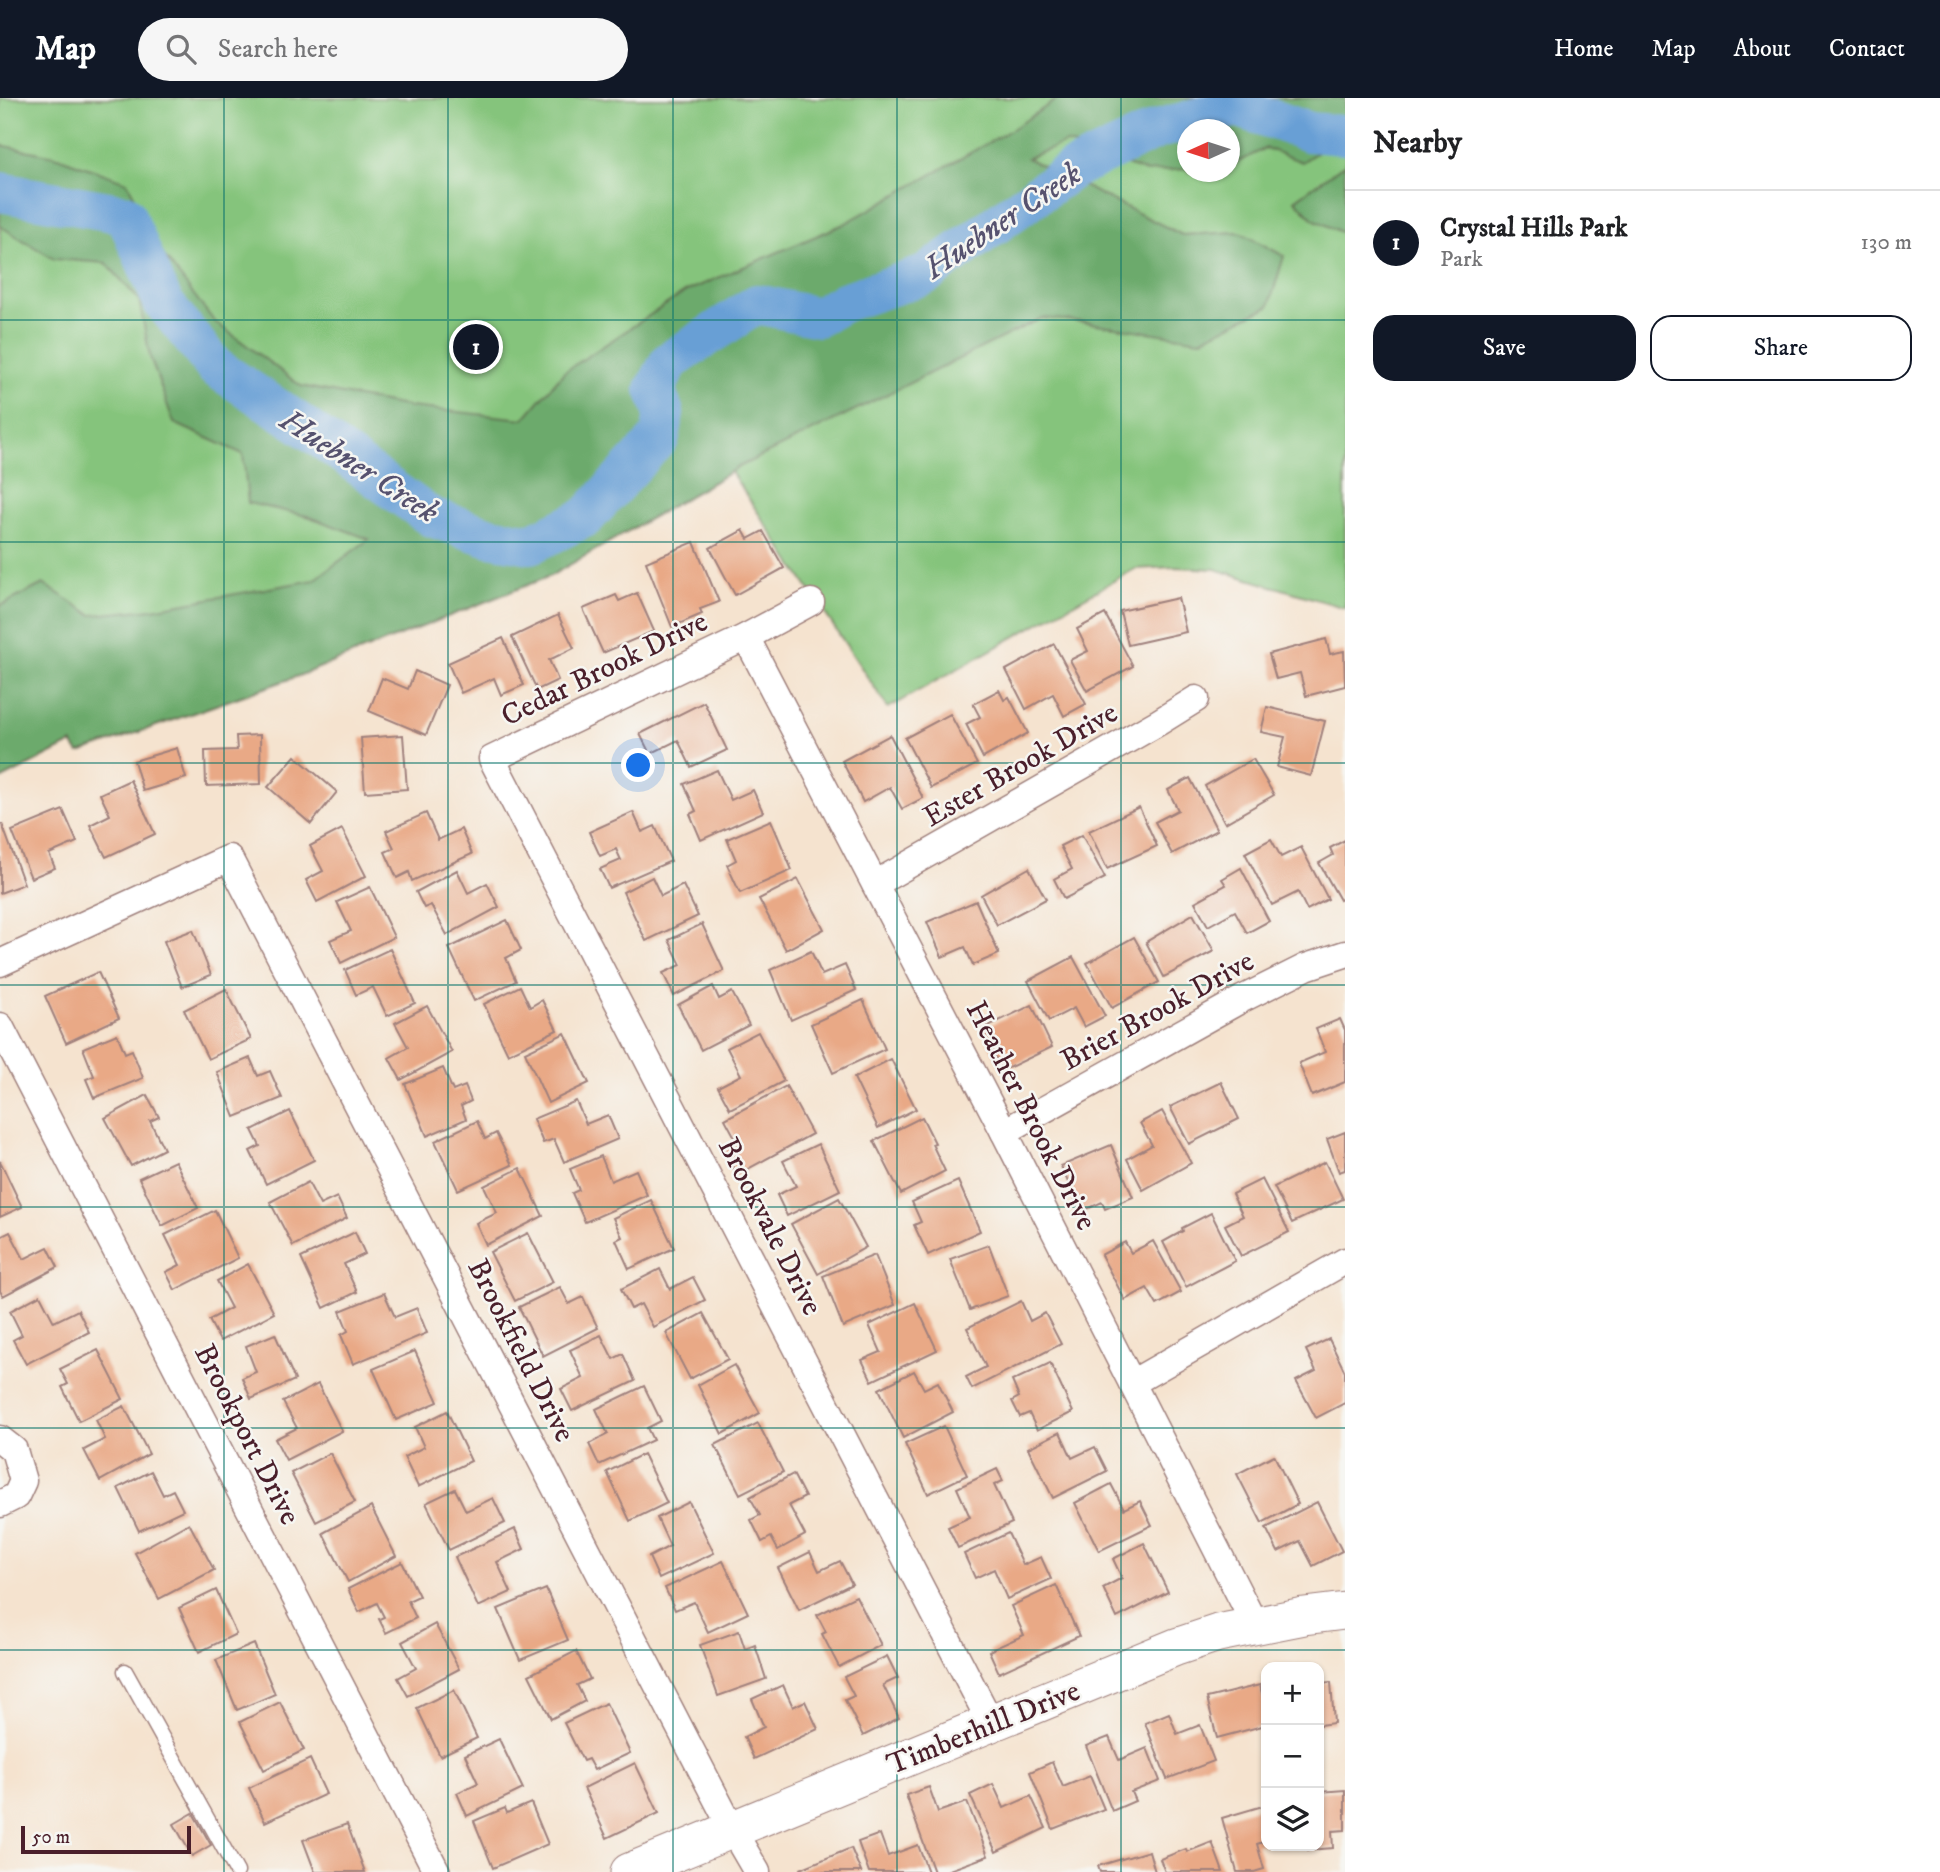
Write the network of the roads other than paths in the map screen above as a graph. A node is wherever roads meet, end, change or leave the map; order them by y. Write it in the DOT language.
graph roads {
  1 [pos="811,603"];
  2 [pos="746,637"];
  3 [pos="1196,699"];
  4 [pos="492,759"];
  5 [pos="875,884"];
  6 [pos="1345,954"];
  7 [pos="0,963"];
  8 [pos="0,1026"];
  9 [pos="1004,1132"];
  10 [pos="1345,1261"];
  11 [pos="1132,1383"];
  12 [pos="0,1439"];
  13 [pos="0,1504"];
  14 [pos="1345,1611"];
  15 [pos="1255,1625"];
  16 [pos="125,1671"];
  17 [pos="991,1723"];
  18 [pos="732,1829"];
  19 [pos="237,1872"];
  20 [pos="437,1872"];
  21 [pos="629,1872"];
  22 [pos="757,1872"];
  1 -- 2 [label="street, Cedar Brook Drive"];
  2 -- 4 [label="street, Cedar Brook Drive"];
  2 -- 5 [label="street, Heather Brook Drive"];
  3 -- 5 [label="street, Ester Brook Drive"];
  4 -- 17 [label="street, Brookvale Drive"];
  5 -- 9 [label="street, Heather Brook Drive"];
  6 -- 9 [label="street, Brier Brook Drive"];
  7 -- 18 [label="street, Brookfield Drive"];
  8 -- 20 [label="street, Brookport Drive"];
  9 -- 11 [label="street, Heather Brook Drive"];
  10 -- 11 [label="street"];
  11 -- 15 [label="street, Heather Brook Drive"];
  12 -- 13 [label="street"];
  14 -- 15 [label="street, Timberhill Drive"];
  15 -- 17 [label="street, Timberhill Drive"];
  16 -- 19 [label="lane"];
  17 -- 18 [label="street, Timberhill Drive"];
  18 -- 21 [label="street, Timberhill Drive"];
  18 -- 22 [label="street, Brookfield Drive"];
}
